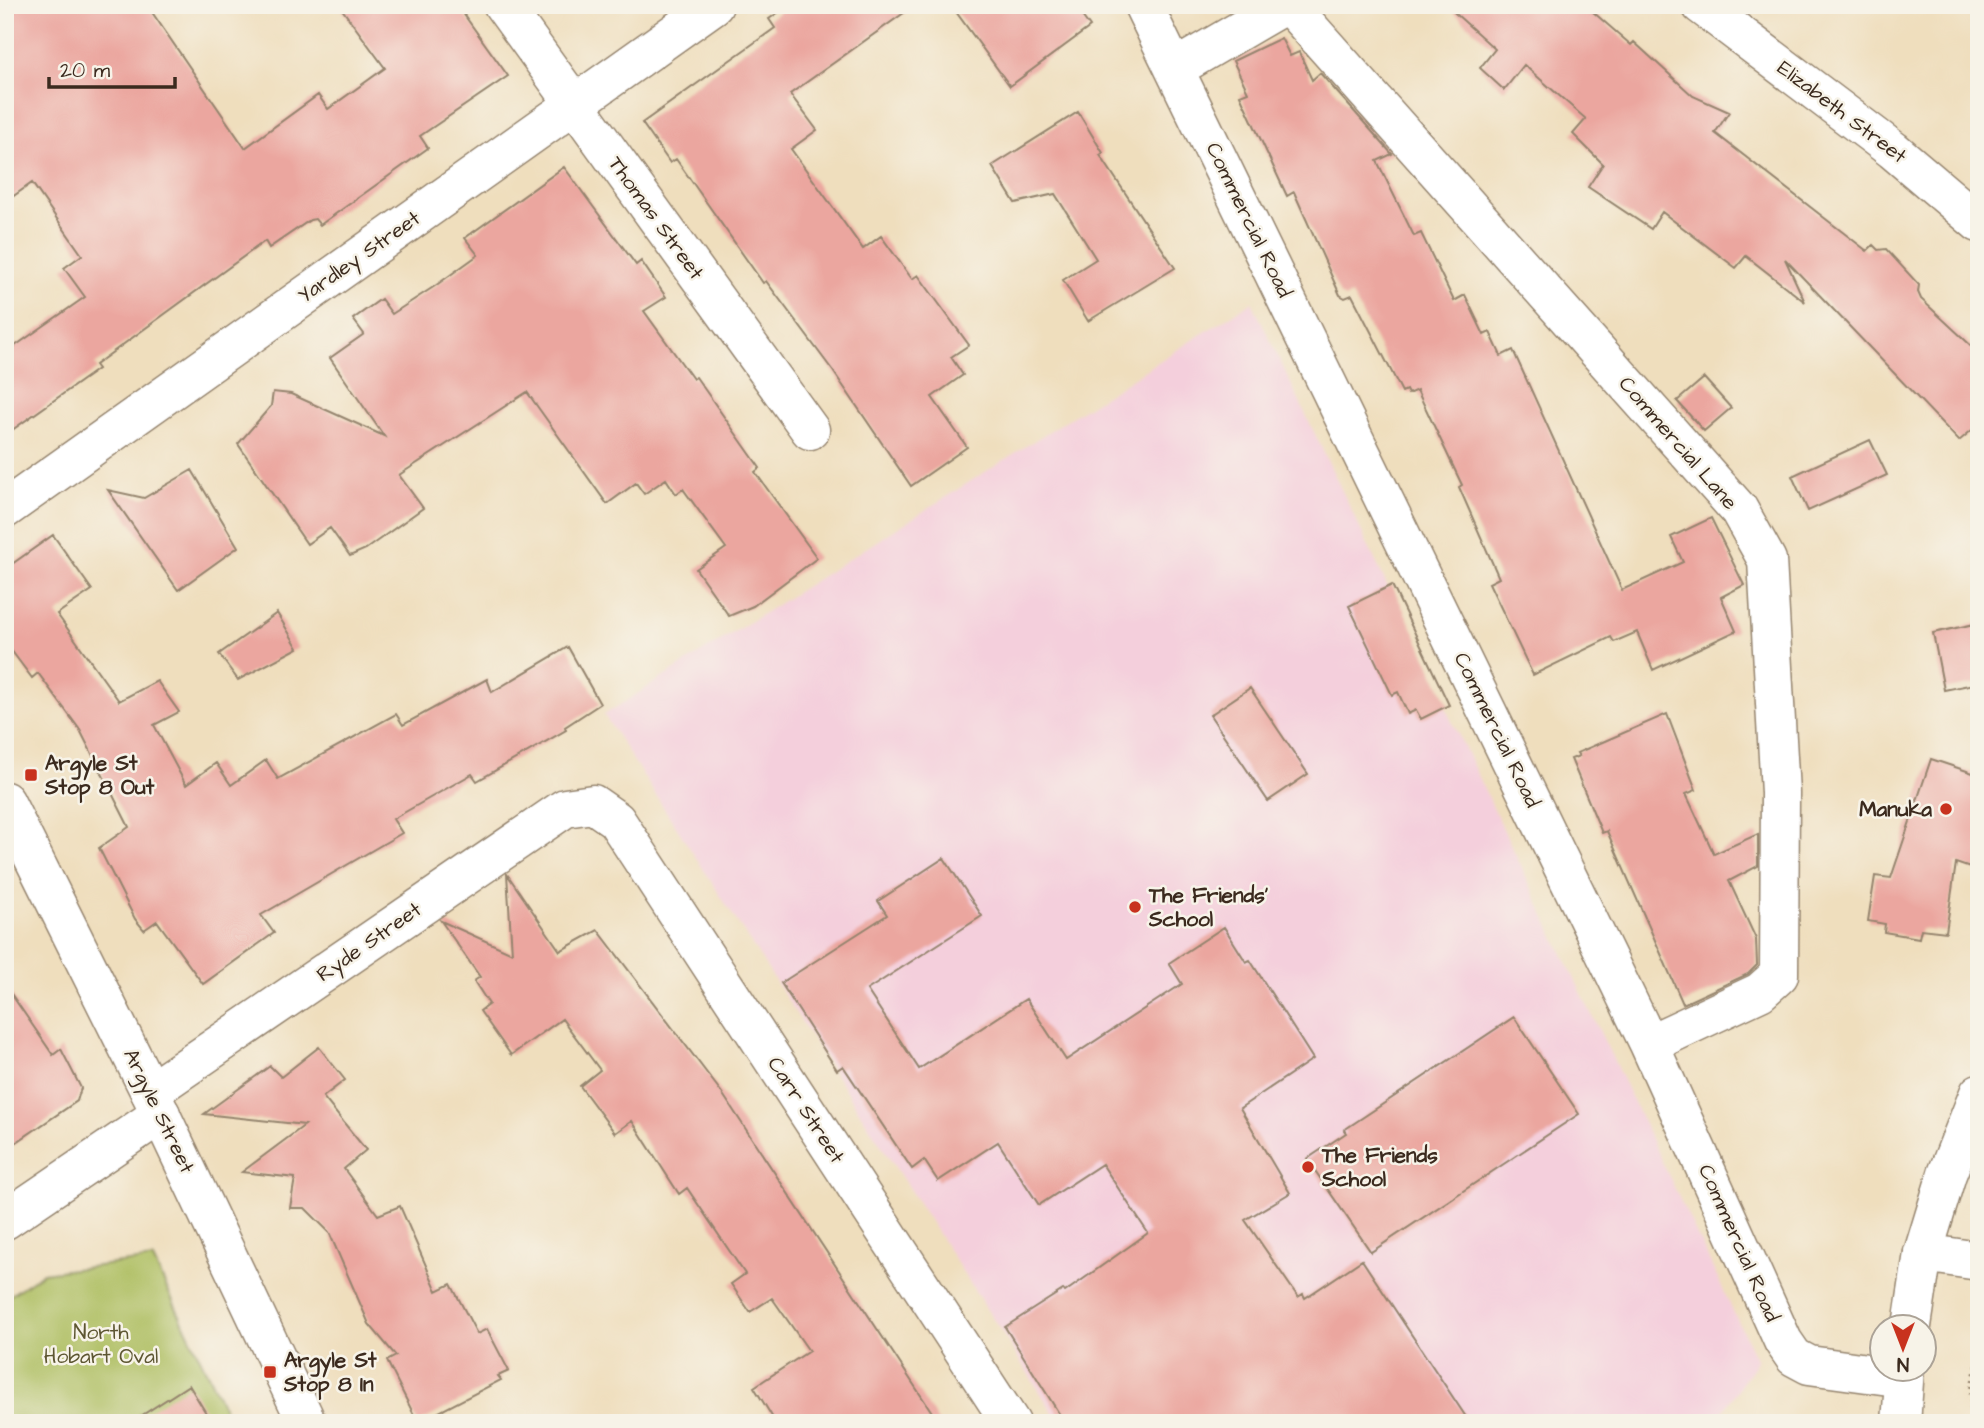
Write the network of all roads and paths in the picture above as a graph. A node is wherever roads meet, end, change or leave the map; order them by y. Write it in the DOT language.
graph roads {
  1 [pos="503,5"];
  2 [pos="713,5"];
  3 [pos="1143,5"];
  4 [pos="1287,5"];
  5 [pos="1701,5"];
  6 [pos="1176,68"];
  7 [pos="574,104"];
  8 [pos="1979,223"];
  9 [pos="810,430"];
  10 [pos="5,509"];
  11 [pos="5,801"];
  12 [pos="593,804"];
  13 [pos="1649,1044"];
  14 [pos="1979,1093"];
  15 [pos="156,1103"];
  16 [pos="5,1220"];
  17 [pos="1923,1253"];
  18 [pos="1979,1261"];
  19 [pos="1914,1312"];
  20 [pos="1979,1357"];
  21 [pos="1868,1370"];
  22 [pos="1904,1382"];
  23 [pos="307,1423"];
  24 [pos="1011,1423"];
  25 [pos="1901,1423"];
  26 [pos="1971,1423"];
  1 -- 7 [label="street, Thomas Street"];
  2 -- 7 [label="street, Yardley Street"];
  3 -- 6 [label="street, Commercial Road"];
  4 -- 6 [label="street, Commercial Lane"];
  4 -- 13 [label="street, Commercial Lane"];
  5 -- 8 [label="street, Elizabeth Street"];
  6 -- 13 [label="street, Commercial Road"];
  7 -- 9 [label="street, Thomas Street"];
  7 -- 10 [label="street, Yardley Street"];
  11 -- 15 [label="street, Argyle Street"];
  12 -- 15 [label="street, Ryde Street"];
  12 -- 24 [label="street, Carr Street"];
  13 -- 21 [label="street, Commercial Road"];
  14 -- 17 [label="street"];
  15 -- 16 [label="street, Ryde Street"];
  15 -- 23 [label="street, Argyle Street"];
  17 -- 18 [label="street"];
  17 -- 19 [label="street"];
  20 -- 26 [label="path"];
  22 -- 25 [label="street"];
}
